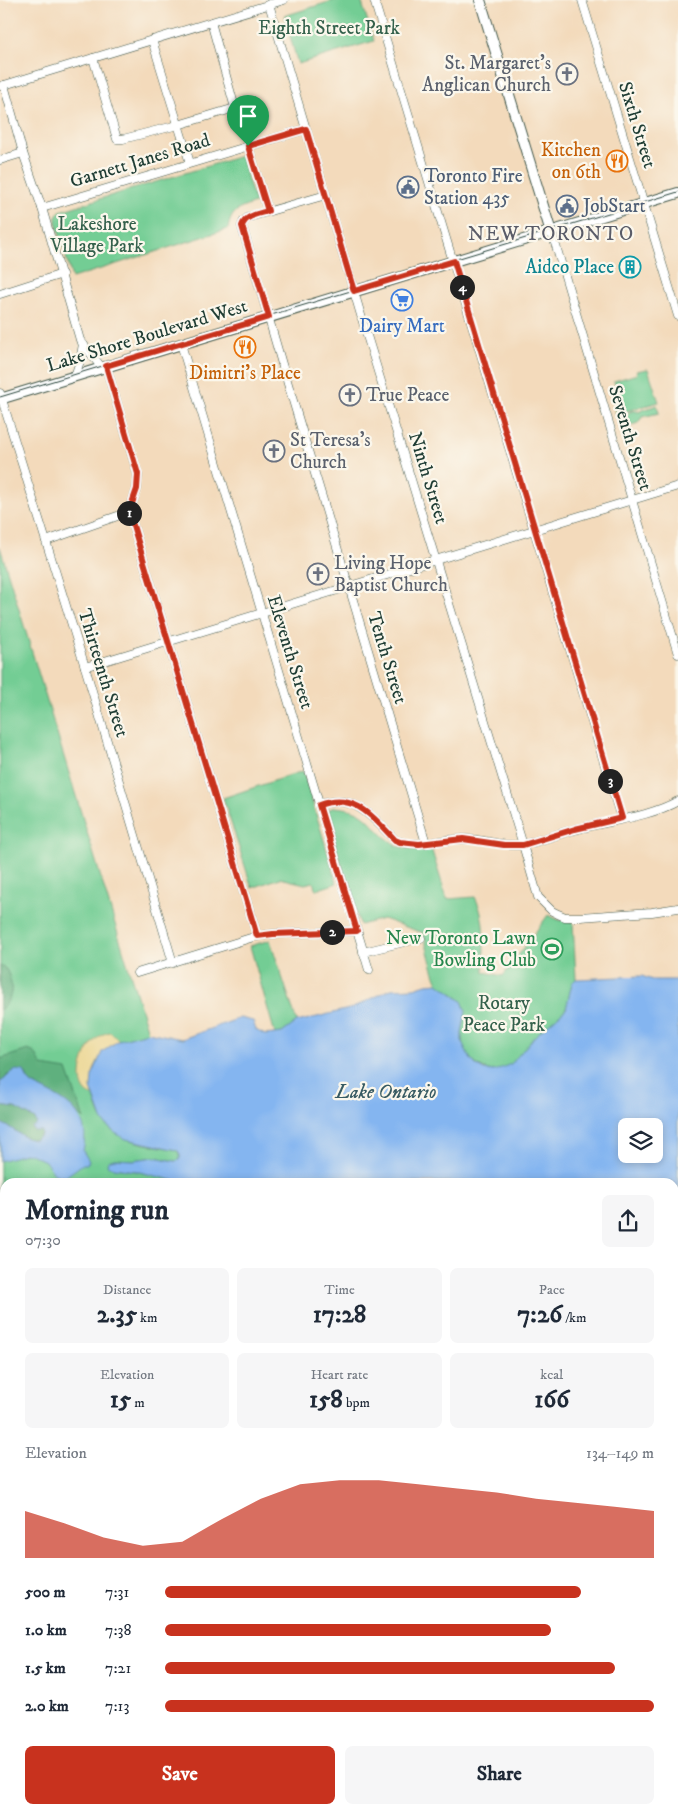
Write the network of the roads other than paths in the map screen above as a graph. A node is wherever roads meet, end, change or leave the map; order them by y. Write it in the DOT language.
graph roads {
  1 [pos="284,0"];
  2 [pos="374,0"];
  3 [pos="480,0"];
  4 [pos="582,0"];
  5 [pos="269,4"];
  6 [pos="211,22"];
  7 [pos="152,40"];
  8 [pos="93,58"];
  9 [pos="2,85"];
  10 [pos="178,125"];
  11 [pos="306,129"];
  12 [pos="248,146"];
  13 [pos="23,153"];
  14 [pos="0,160"];
  15 [pos="190,163"];
  16 [pos="678,193"];
  17 [pos="326,195"];
  18 [pos="644,204"];
  19 [pos="42,208"];
  20 [pos="268,211"];
  21 [pos="551,232"];
  22 [pos="454,261"];
  23 [pos="62,274"];
  24 [pos="354,291"];
  25 [pos="0,294"];
  26 [pos="678,316"];
  27 [pos="269,317"];
  28 [pos="83,344"];
  29 [pos="181,344"];
  30 [pos="104,367"];
  31 [pos="75,376"];
  32 [pos="1,396"];
  33 [pos="678,486"];
  34 [pos="632,500"];
  35 [pos="129,512"];
  36 [pos="534,529"];
  37 [pos="46,541"];
  38 [pos="436,560"];
  39 [pos="348,586"];
  40 [pos="261,613"];
  41 [pos="168,641"];
  42 [pos="678,654"];
  43 [pos="85,667"];
  44 [pos="678,801"];
  45 [pos="319,805"];
  46 [pos="622,818"];
  47 [pos="426,843"];
  48 [pos="523,845"];
  49 [pos="678,908"];
  50 [pos="357,931"];
  51 [pos="257,936"];
  52 [pos="421,938"];
  53 [pos="363,952"];
  54 [pos="173,963"];
  55 [pos="369,970"];
  56 [pos="137,973"];
  1 -- 5 [label="street"];
  2 -- 22 [label="street"];
  3 -- 21 [label="main road"];
  4 -- 18 [label="street, Sixth Street"];
  5 -- 6 [label="street"];
  5 -- 11 [label="street, Ninth Street"];
  6 -- 7 [label="street"];
  6 -- 10 [label="street"];
  7 -- 8 [label="street"];
  7 -- 10 [label="street"];
  8 -- 9 [label="street"];
  8 -- 10 [label="street"];
  9 -- 13 [label="street"];
  10 -- 15 [label="street"];
  11 -- 12 [label="street, Garnett Janes Road"];
  11 -- 17 [label="street, Ninth Street"];
  12 -- 15 [label="street, Garnett Janes Road"];
  12 -- 20 [label="street"];
  13 -- 14 [label="street"];
  13 -- 19 [label="street"];
  15 -- 19 [label="street, Garnett Janes Road"];
  16 -- 18 [label="main road, Lake Shore Boulevard West"];
  17 -- 20 [label="street, Tenth Street"];
  17 -- 24 [label="street, Ninth Street"];
  18 -- 21 [label="main road, Lake Shore Boulevard West"];
  18 -- 26 [label="street, Sixth Street"];
  19 -- 23 [label="street"];
  20 -- 27 [label="street, Tenth Street"];
  21 -- 22 [label="main road, Lake Shore Boulevard West"];
  21 -- 34 [label="street, Seventh Street"];
  22 -- 24 [label="main road, Lake Shore Boulevard West"];
  22 -- 36 [label="street"];
  23 -- 25 [label="street"];
  23 -- 28 [label="street"];
  24 -- 27 [label="main road, Lake Shore Boulevard West"];
  24 -- 38 [label="street, Ninth Street"];
  27 -- 29 [label="main road, Lake Shore Boulevard West"];
  27 -- 39 [label="street, Tenth Street"];
  28 -- 30 [label="street"];
  28 -- 31 [label="street"];
  29 -- 30 [label="main road, Lake Shore Boulevard West"];
  29 -- 40 [label="street, Eleventh Street"];
  30 -- 31 [label="main road, Lake Shore Boulevard West"];
  30 -- 35 [label="street"];
  31 -- 32 [label="main road, Lake Shore Boulevard West"];
  32 -- 37 [label="street, Thirteenth Street"];
  33 -- 34 [label="street"];
  34 -- 36 [label="street"];
  34 -- 42 [label="street, Seventh Street"];
  35 -- 37 [label="street"];
  35 -- 41 [label="street"];
  36 -- 38 [label="street"];
  36 -- 46 [label="street"];
  37 -- 43 [label="street, Thirteenth Street"];
  38 -- 39 [label="street"];
  38 -- 48 [label="street, Ninth Street"];
  39 -- 40 [label="street"];
  39 -- 47 [label="street, Tenth Street"];
  40 -- 41 [label="street"];
  40 -- 45 [label="street, Eleventh Street"];
  41 -- 43 [label="street"];
  41 -- 51 [label="street"];
  43 -- 54 [label="street, Thirteenth Street"];
  44 -- 46 [label="street"];
  45 -- 47 [label="street"];
  45 -- 50 [label="street, Eleventh Street"];
  46 -- 48 [label="street"];
  47 -- 48 [label="street"];
  48 -- 49 [label="street, Ninth Street"];
  50 -- 51 [label="street"];
  50 -- 53 [label="street, Eleventh Street"];
  51 -- 54 [label="street"];
  52 -- 53 [label="street"];
  53 -- 55 [label="street, Eleventh Street"];
  54 -- 56 [label="street"];
}
